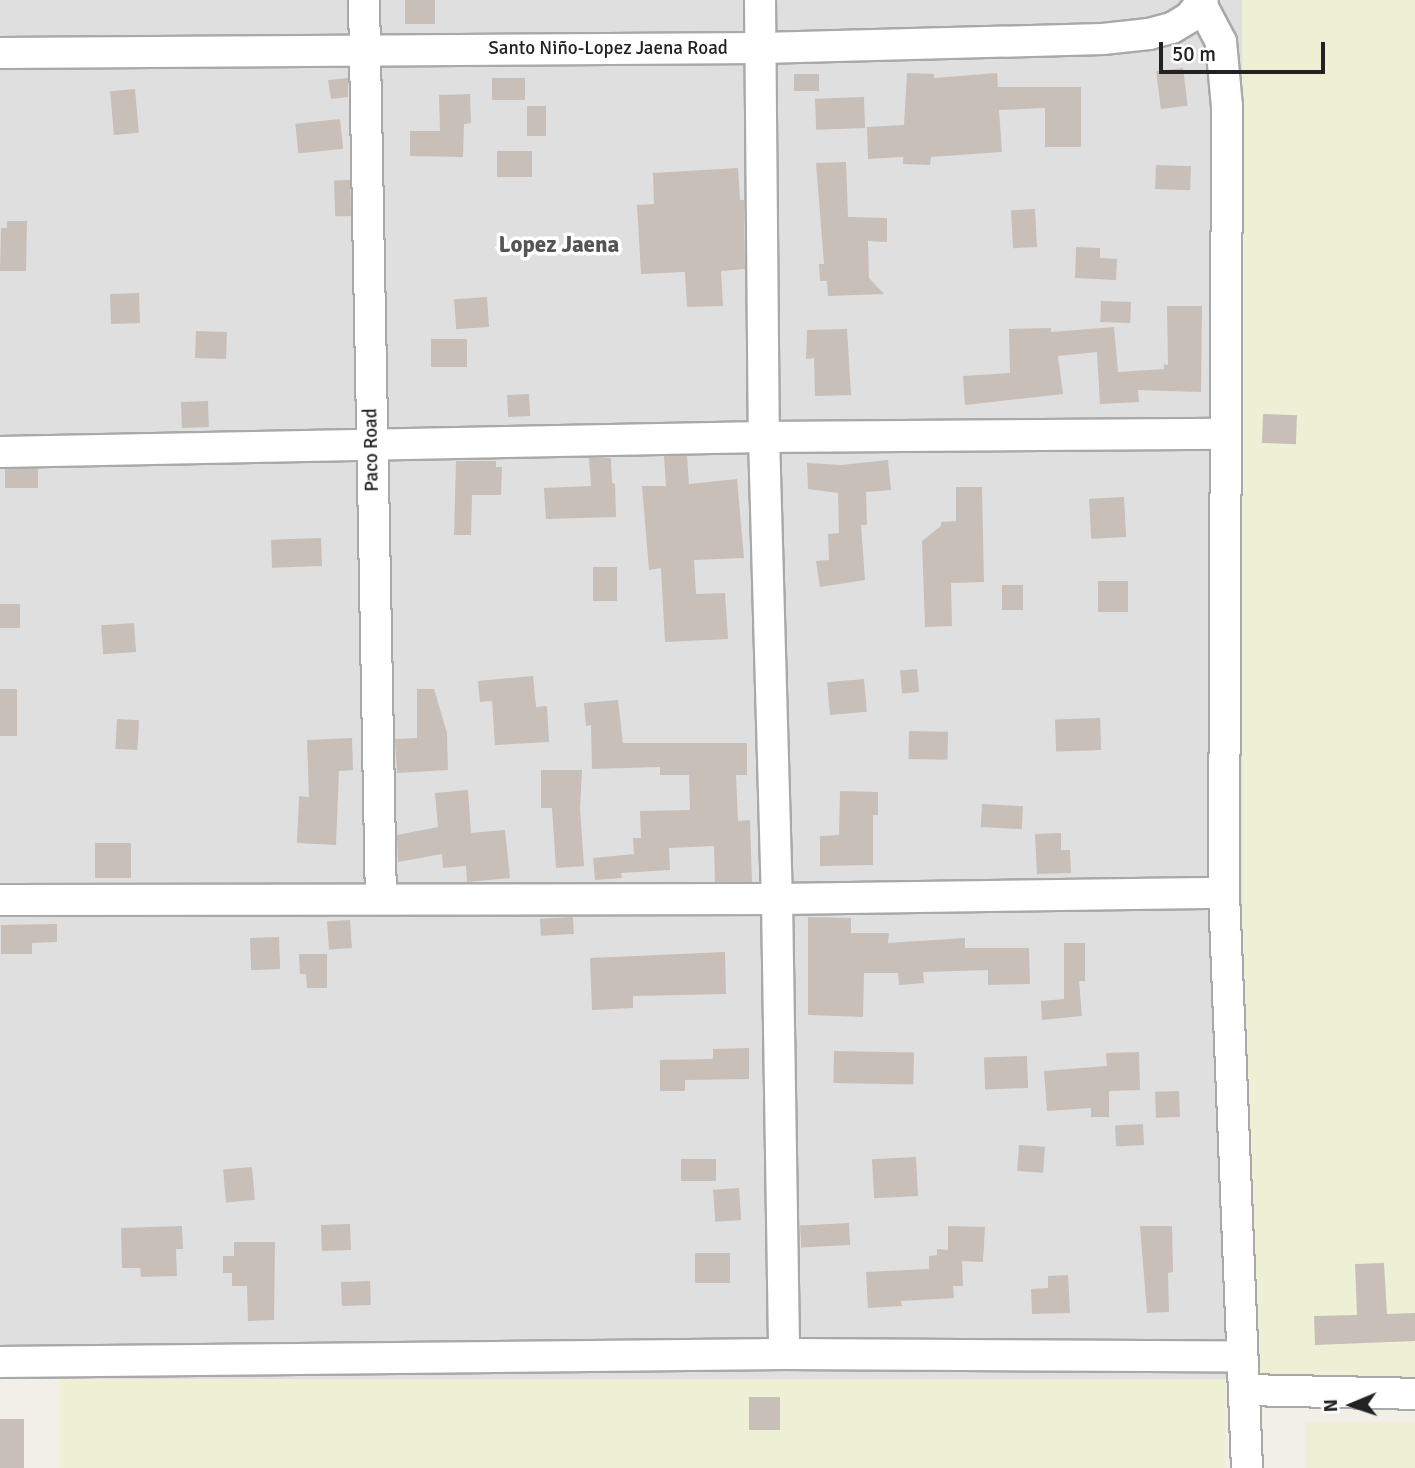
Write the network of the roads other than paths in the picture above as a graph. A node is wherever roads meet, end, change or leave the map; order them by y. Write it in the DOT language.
graph roads {
  1 [pos="364,0"];
  2 [pos="760,0"];
  3 [pos="1202,2"];
  4 [pos="761,48"];
  5 [pos="365,51"];
  6 [pos="0,54"];
  7 [pos="1226,434"];
  8 [pos="764,437"];
  9 [pos="372,447"];
  10 [pos="0,452"];
  11 [pos="1224,893"];
  12 [pos="380,899"];
  13 [pos="777,899"];
  14 [pos="0,900"];
  15 [pos="784,1354"];
  16 [pos="1242,1356"];
  17 [pos="0,1362"];
  18 [pos="1245,1390"];
  19 [pos="1415,1394"];
  20 [pos="1247,1468"];
  1 -- 5 [label="street, Paco Road"];
  2 -- 4 [label="street"];
  3 -- 4 [label="street, Santo Niño-Lopez Jaena Road"];
  3 -- 7 [label="street"];
  4 -- 5 [label="street, Santo Niño-Lopez Jaena Road"];
  4 -- 8 [label="street"];
  5 -- 6 [label="street, Santo Niño-Lopez Jaena Road"];
  5 -- 9 [label="street, Paco Road"];
  7 -- 8 [label="street"];
  7 -- 11 [label="street"];
  8 -- 9 [label="street"];
  8 -- 13 [label="street"];
  9 -- 10 [label="street"];
  9 -- 12 [label="street, Paco Road"];
  11 -- 13 [label="street"];
  11 -- 16 [label="street"];
  12 -- 13 [label="street"];
  12 -- 14 [label="street"];
  13 -- 15 [label="street"];
  15 -- 16 [label="street"];
  15 -- 17 [label="street"];
  16 -- 18 [label="street"];
  18 -- 19 [label="street"];
  18 -- 20 [label="street"];
}
